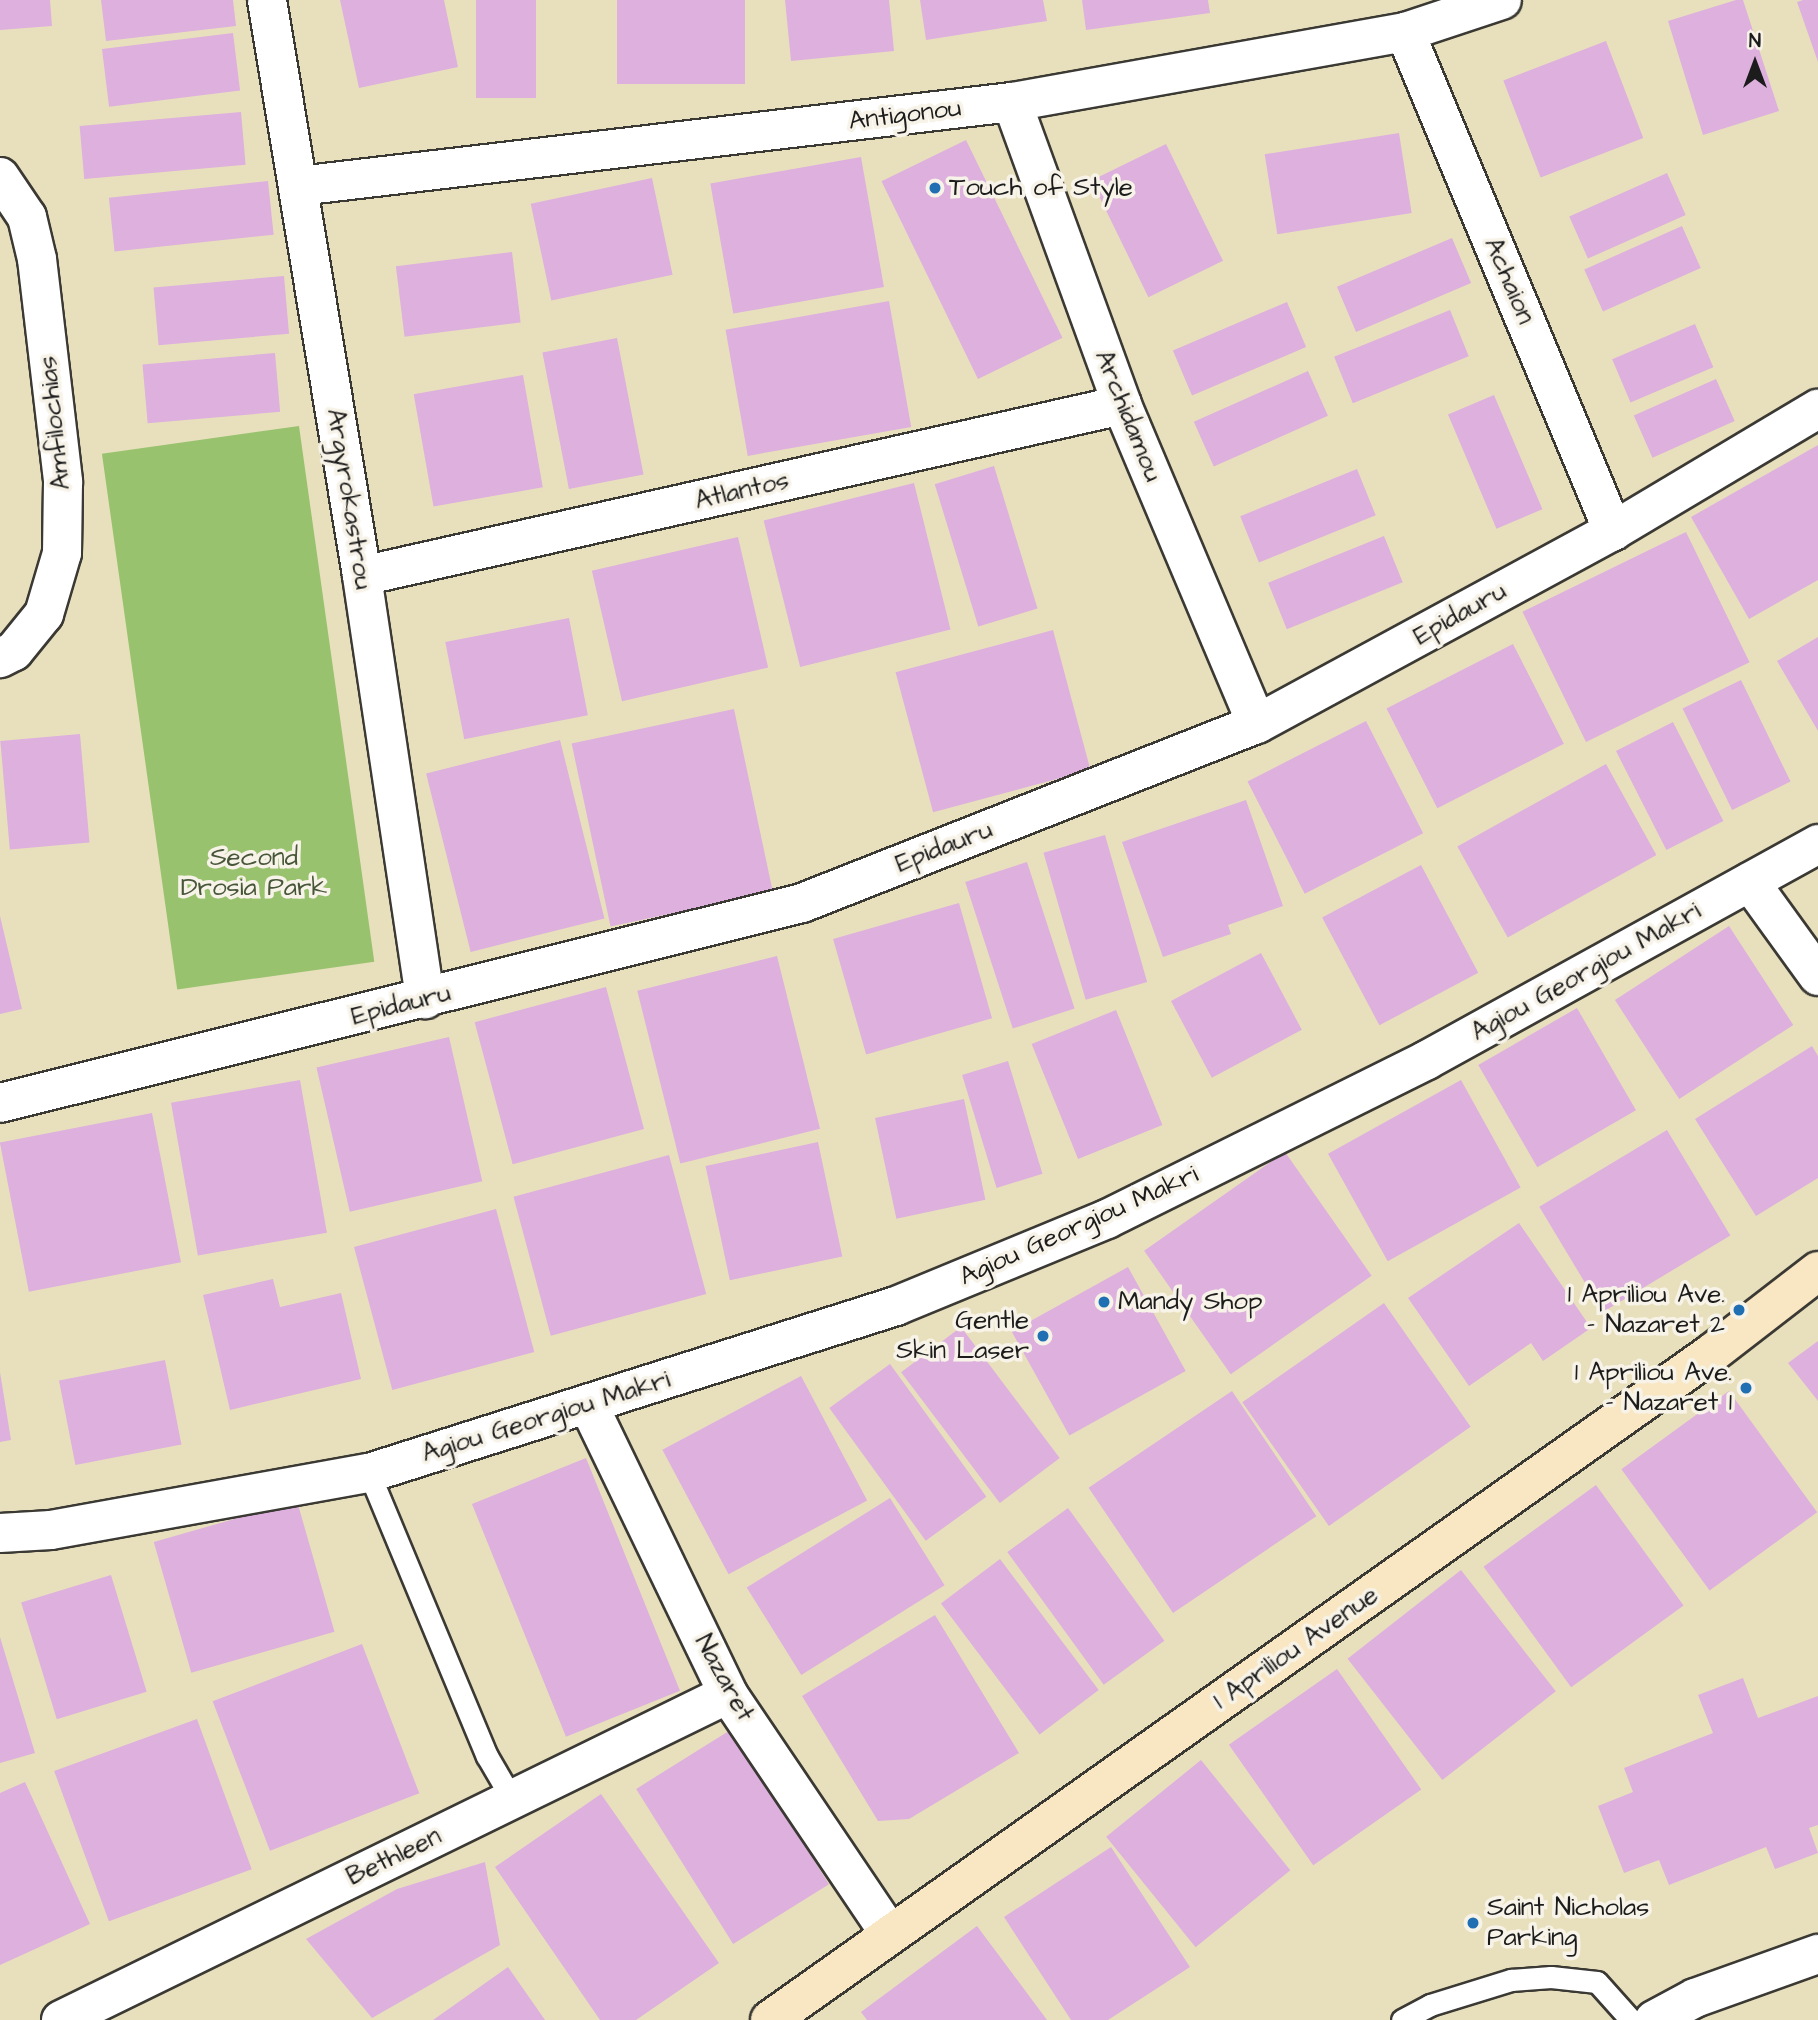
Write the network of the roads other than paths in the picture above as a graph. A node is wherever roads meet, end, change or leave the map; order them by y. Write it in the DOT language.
graph roads {
  1 [pos="267,0"];
  2 [pos="1503,0"];
  3 [pos="1405,32"];
  4 [pos="1012,102"];
  5 [pos="0,177"];
  6 [pos="299,186"];
  7 [pos="1122,405"];
  8 [pos="1818,409"];
  9 [pos="1613,531"];
  10 [pos="362,576"];
  11 [pos="0,657"];
  12 [pos="1257,724"];
  13 [pos="1818,844"];
  14 [pos="1750,882"];
  15 [pos="1818,976"];
  16 [pos="425,999"];
  17 [pos="0,1102"];
  18 [pos="1818,1271"];
  19 [pos="587,1404"];
  20 [pos="369,1473"];
  21 [pos="0,1533"];
  22 [pos="728,1694"];
  23 [pos="512,1800"];
  24 [pos="890,1934"];
  25 [pos="1818,1954"];
  26 [pos="1700,2009"];
  27 [pos="61,2020"];
  28 [pos="770,2020"];
  29 [pos="1402,2020"];
  30 [pos="1631,2020"];
  31 [pos="1654,2020"];
  1 -- 6 [label="street, Argyrokastrou"];
  2 -- 3 [label="street, Antigonou"];
  3 -- 4 [label="street, Antigonou"];
  3 -- 9 [label="street, Achaion"];
  4 -- 6 [label="street, Antigonou"];
  4 -- 7 [label="street, Archidamou"];
  5 -- 11 [label="street, Amfilochias"];
  6 -- 10 [label="street, Argyrokastrou"];
  7 -- 10 [label="street, Atlantos"];
  7 -- 12 [label="street, Archidamou"];
  8 -- 9 [label="street, Epidauru"];
  9 -- 12 [label="street, Epidauru"];
  10 -- 16 [label="street, Argyrokastrou"];
  12 -- 16 [label="street, Epidauru"];
  13 -- 14 [label="street, Agiou Georgiou Makri"];
  14 -- 15 [label="street"];
  14 -- 19 [label="street, Agiou Georgiou Makri"];
  16 -- 17 [label="street, Epidauru"];
  18 -- 24 [label="main road, 1 Apriliou Avenue"];
  19 -- 20 [label="street, Agiou Georgiou Makri"];
  19 -- 22 [label="street, Nazaret"];
  20 -- 21 [label="street, Agiou Georgiou Makri"];
  20 -- 23 [label="lane"];
  22 -- 23 [label="street, Bethleen"];
  22 -- 24 [label="street, Nazaret"];
  23 -- 27 [label="street, Bethleen"];
  24 -- 28 [label="main road, 1 Apriliou Avenue"];
  25 -- 26 [label="street"];
  26 -- 31 [label="street"];
  29 -- 30 [label="lane"];
}
